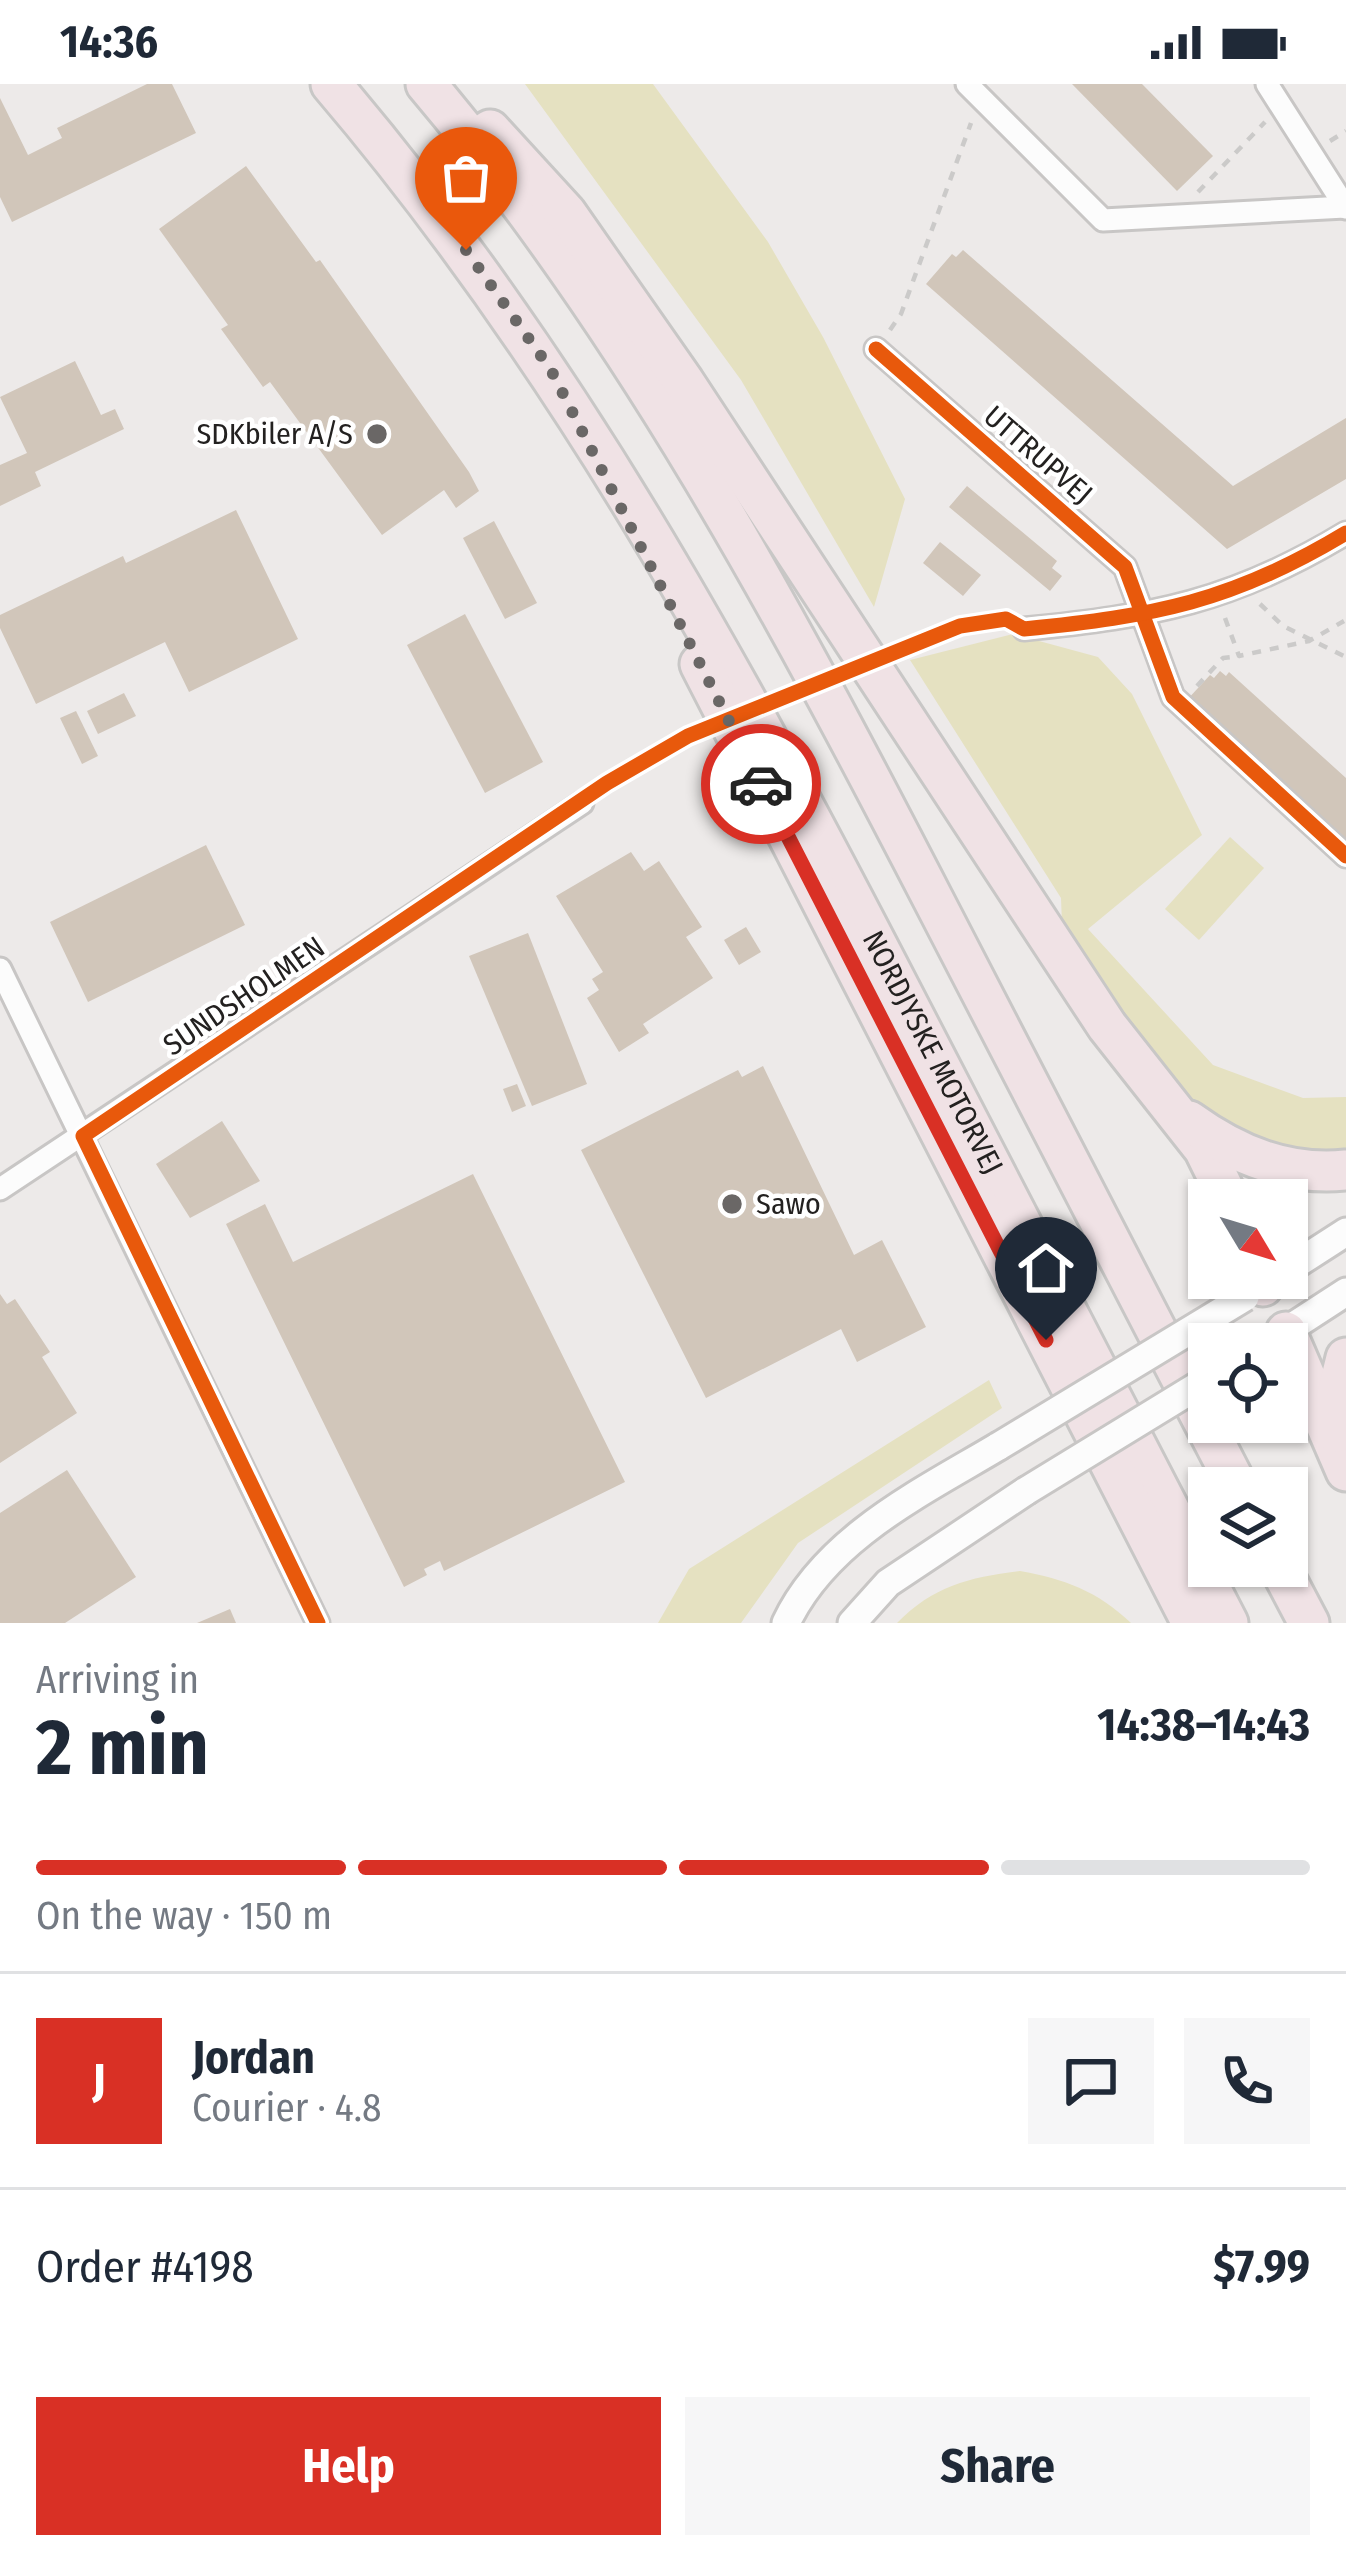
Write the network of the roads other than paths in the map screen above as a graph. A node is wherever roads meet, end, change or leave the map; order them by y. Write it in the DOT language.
graph roads {
  1 [pos="331,84"];
  2 [pos="426,84"];
  3 [pos="447,84"];
  4 [pos="967,84"];
  5 [pos="1267,84"];
  6 [pos="1346,207"];
  7 [pos="876,349"];
  8 [pos="551,370"];
  9 [pos="1346,533"];
  10 [pos="1145,616"];
  11 [pos="1024,628"];
  12 [pos="582,803"];
  13 [pos="1346,856"];
  14 [pos="0,969"];
  15 [pos="1174,1111"];
  16 [pos="83,1136"];
  17 [pos="1346,1170"];
  18 [pos="1218,1179"];
  19 [pos="0,1189"];
  20 [pos="1346,1232"];
  21 [pos="1308,1256"];
  22 [pos="1346,1292"];
  23 [pos="1238,1299"];
  24 [pos="1299,1323"];
  25 [pos="1346,1358"];
  26 [pos="1188,1392"];
  27 [pos="1308,1401"];
  28 [pos="1342,1460"];
  29 [pos="1227,1467"];
  30 [pos="1290,1587"];
  31 [pos="318,1623"];
  32 [pos="786,1623"];
  33 [pos="853,1623"];
  34 [pos="1192,1623"];
  35 [pos="1228,1623"];
  36 [pos="1309,1623"];
  1 -- 8 [label="highway, NORDJYSKE MOTORVEJ"];
  2 -- 29 [label="highway"];
  3 -- 15 [label="highway"];
  4 -- 6 [label="street"];
  5 -- 6 [label="street"];
  7 -- 10 [label="street, UTTRUPVEJ"];
  8 -- 34 [label="highway"];
  8 -- 35 [label="highway, NORDJYSKE MOTORVEJ"];
  9 -- 10 [label="street"];
  10 -- 11 [label="street"];
  10 -- 13 [label="street, UTTRUPVEJ"];
  12 -- 16 [label="street, SUNDSHOLMEN"];
  14 -- 16 [label="street"];
  15 -- 17 [label="highway"];
  15 -- 18 [label="highway"];
  16 -- 19 [label="street, SUNDSHOLMEN"];
  16 -- 31 [label="street"];
  20 -- 21 [label="street"];
  22 -- 24 [label="street"];
  23 -- 32 [label="street, bridge"];
  25 -- 28 [label="highway"];
  26 -- 33 [label="street, bridge"];
  27 -- 28 [label="highway"];
  30 -- 36 [label="highway"];
}
